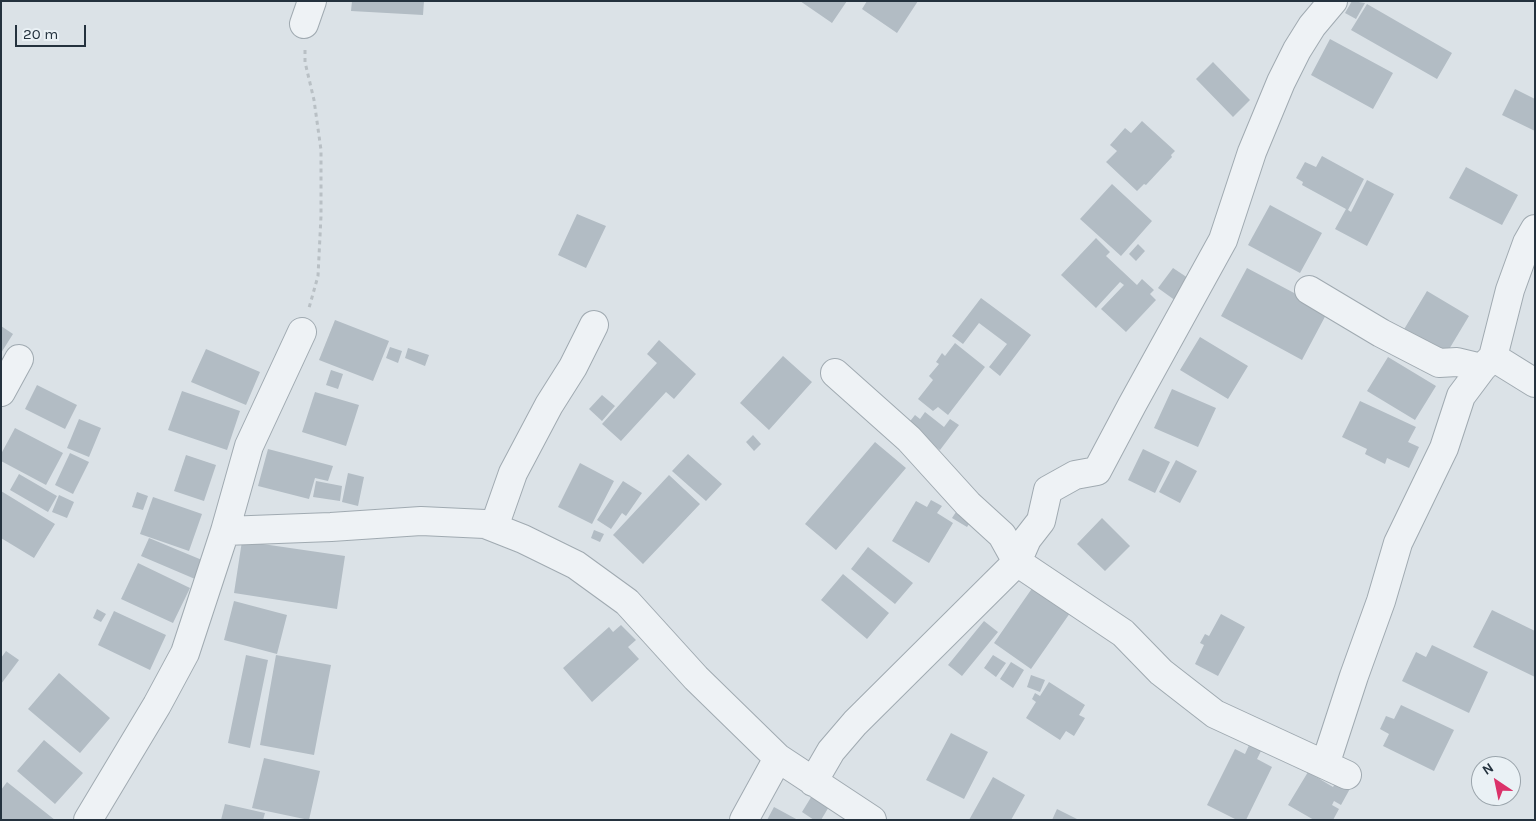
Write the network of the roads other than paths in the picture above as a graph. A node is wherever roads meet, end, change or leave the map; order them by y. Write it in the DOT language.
graph roads {
  1 [pos="1333,1"];
  2 [pos="1535,229"];
  3 [pos="1309,290"];
  4 [pos="594,325"];
  5 [pos="302,332"];
  6 [pos="19,359"];
  7 [pos="1487,363"];
  8 [pos="835,373"];
  9 [pos="1535,383"];
  10 [pos="1,392"];
  11 [pos="494,527"];
  12 [pos="225,531"];
  13 [pos="1017,562"];
  14 [pos="778,758"];
  15 [pos="812,782"];
  16 [pos="88,820"];
  17 [pos="744,820"];
  18 [pos="872,820"];
  1 -- 13 [label="street"];
  2 -- 7 [label="street"];
  3 -- 7 [label="street"];
  4 -- 11 [label="street"];
  5 -- 12 [label="street"];
  6 -- 10 [label="street"];
  7 -- 9 [label="street"];
  7 -- 13 [label="street"];
  8 -- 13 [label="street"];
  11 -- 12 [label="street"];
  11 -- 14 [label="street"];
  12 -- 16 [label="street"];
  13 -- 15 [label="street"];
  14 -- 15 [label="street"];
  14 -- 17 [label="street"];
  15 -- 18 [label="street"];
}
